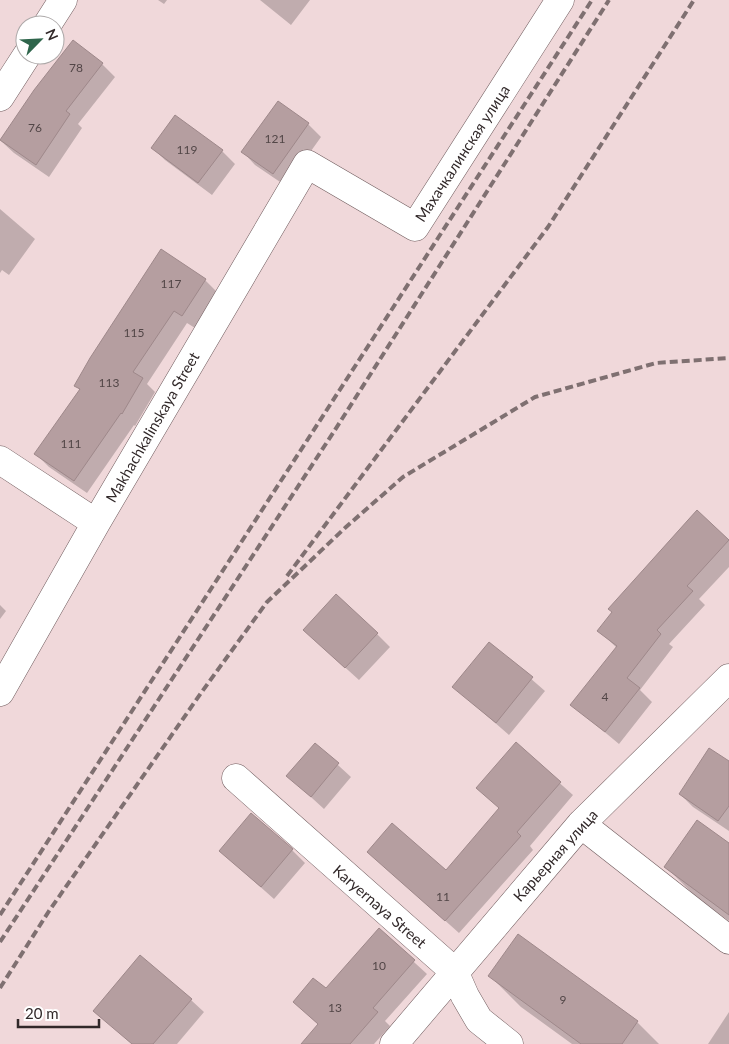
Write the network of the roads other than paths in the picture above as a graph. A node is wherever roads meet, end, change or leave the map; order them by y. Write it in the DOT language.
graph roads {
  1 [pos="63,0"];
  2 [pos="560,0"];
  3 [pos="53,15"];
  4 [pos="21,65"];
  5 [pos="0,97"];
  6 [pos="0,460"];
  7 [pos="96,523"];
  8 [pos="729,678"];
  9 [pos="0,692"];
  10 [pos="236,778"];
  11 [pos="581,824"];
  12 [pos="729,940"];
  13 [pos="454,971"];
  14 [pos="394,1044"];
  15 [pos="509,1044"];
  1 -- 3 [label="street"];
  2 -- 7 [label="street, Makhachkalinskaya Street"];
  4 -- 5 [label="street"];
  6 -- 7 [label="street"];
  7 -- 9 [label="street, Makhachkalinskaya Street"];
  8 -- 11 [label="street, Карьерная улица"];
  10 -- 13 [label="street, Karyernaya Street"];
  11 -- 12 [label="street"];
  11 -- 13 [label="street, Карьерная улица"];
  13 -- 14 [label="street, Карьерная улица"];
  13 -- 15 [label="street, Karyernaya Street"];
}
